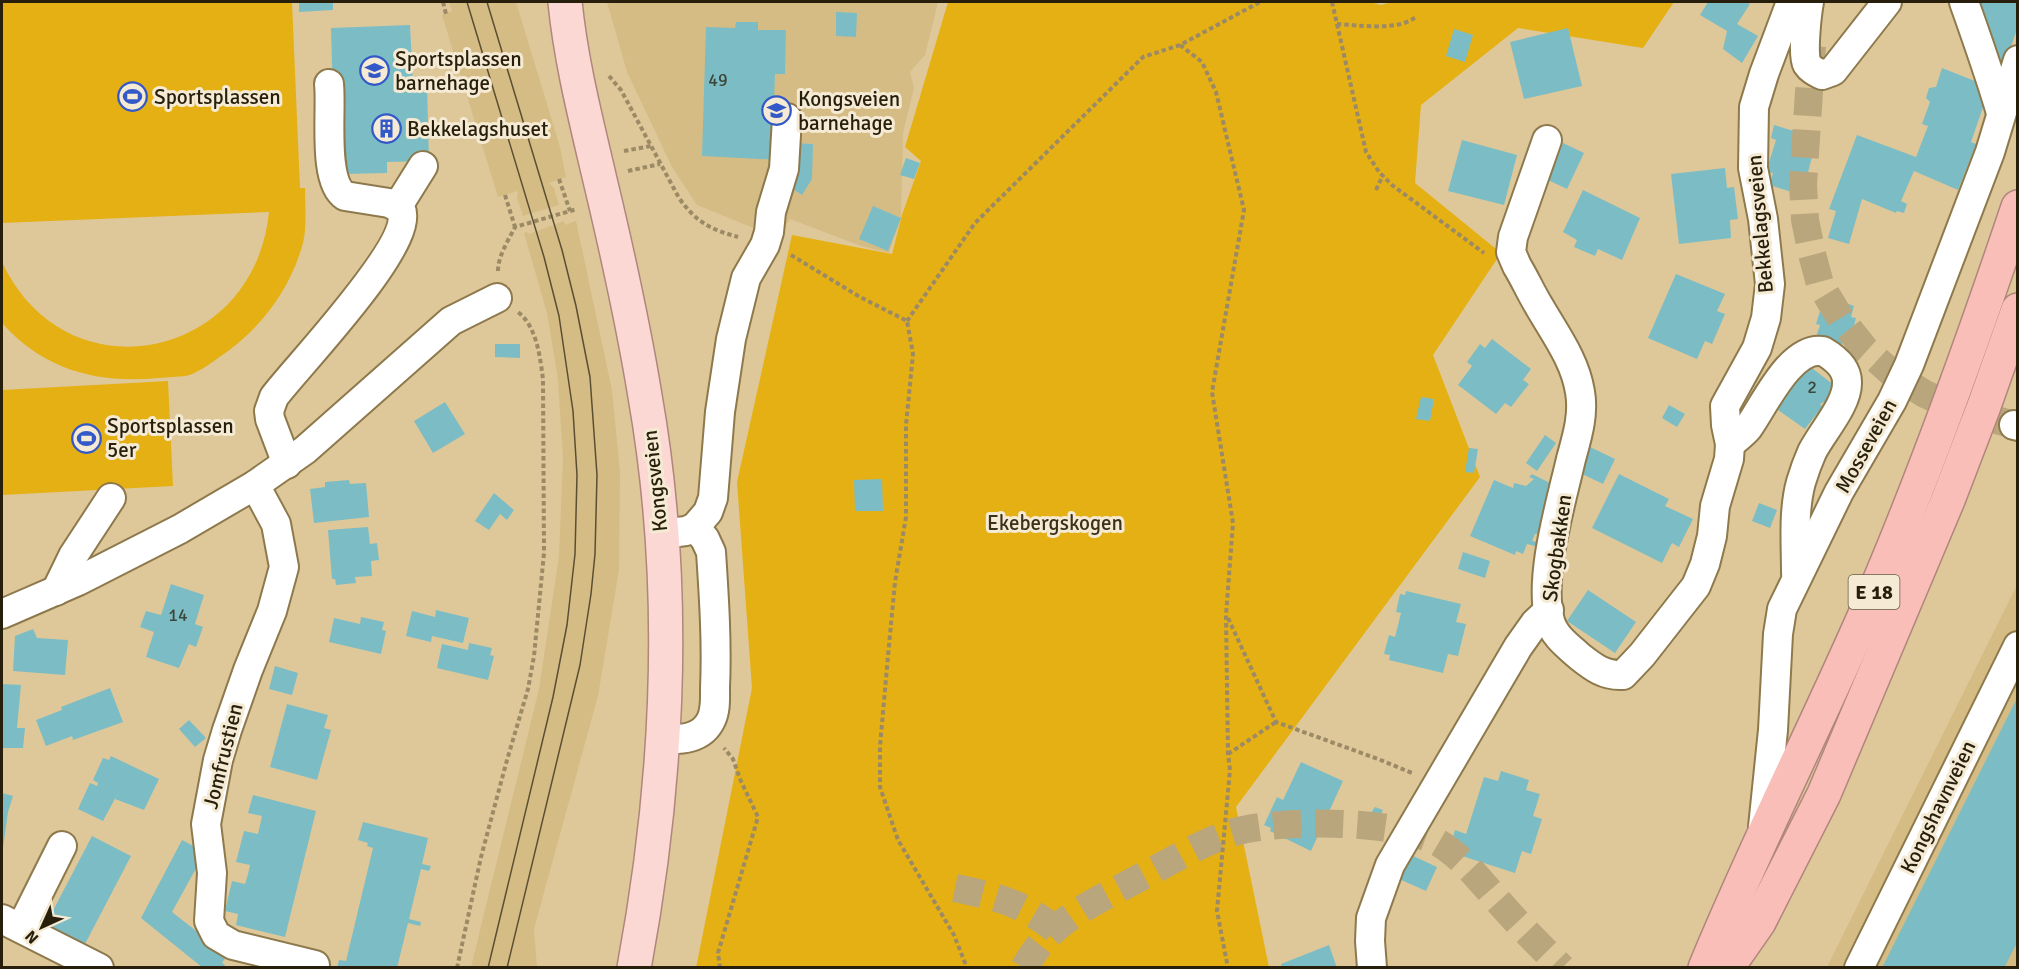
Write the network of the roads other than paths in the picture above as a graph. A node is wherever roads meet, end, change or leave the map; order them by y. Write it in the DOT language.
graph roads {
  1 [pos="565,2"];
  2 [pos="1791,2"];
  3 [pos="1809,2"];
  4 [pos="1887,2"];
  5 [pos="1964,2"];
  6 [pos="2018,60"];
  7 [pos="329,84"];
  8 [pos="2001,113"];
  9 [pos="787,118"];
  10 [pos="1547,140"];
  11 [pos="423,166"];
  12 [pos="398,207"];
  13 [pos="2018,207"];
  14 [pos="497,298"];
  15 [pos="2018,310"];
  16 [pos="1730,444"];
  17 [pos="287,464"];
  18 [pos="255,485"];
  19 [pos="111,498"];
  20 [pos="696,527"];
  21 [pos="661,534"];
  22 [pos="1796,579"];
  23 [pos="56,591"];
  24 [pos="1549,610"];
  25 [pos="2,614"];
  26 [pos="2018,646"];
  27 [pos="663,739"];
  28 [pos="1762,841"];
  29 [pos="62,846"];
  30 [pos="11,924"];
  31 [pos="315,965"];
  32 [pos="99,968"];
  33 [pos="634,968"];
  34 [pos="1372,968"];
  35 [pos="1705,968"];
  36 [pos="1727,968"];
  37 [pos="1859,968"];
  1 -- 21 [label="main road, Kongsveien"];
  2 -- 16 [label="street, Bekkelagsveien"];
  3 -- 4 [label="street"];
  5 -- 8 [label="street"];
  6 -- 8 [label="street, Mosseveien"];
  7 -- 12 [label="street"];
  8 -- 22 [label="street, Mosseveien"];
  9 -- 20 [label="street"];
  10 -- 24 [label="street, Skogbakken"];
  11 -- 12 [label="street"];
  12 -- 17 [label="street"];
  13 -- 28 [label="highway, Mosseveien / E 18"];
  14 -- 17 [label="street"];
  15 -- 36 [label="highway, E 18"];
  16 -- 22 [label="street"];
  16 -- 24 [label="street, Bekkelagsveien"];
  17 -- 18 [label="street"];
  18 -- 23 [label="street"];
  18 -- 31 [label="street, Jomfrustien"];
  19 -- 23 [label="street"];
  20 -- 21 [label="street"];
  20 -- 27 [label="street"];
  21 -- 27 [label="main road, Kongsveien"];
  22 -- 28 [label="street, Mosseveien"];
  23 -- 25 [label="street"];
  24 -- 34 [label="street, Skogbakken"];
  26 -- 37 [label="street, Kongshavnveien"];
  27 -- 33 [label="main road, Kongsveien"];
  28 -- 35 [label="highway, Mosseveien / E 18"];
  29 -- 30 [label="street"];
  30 -- 32 [label="street"];
}
